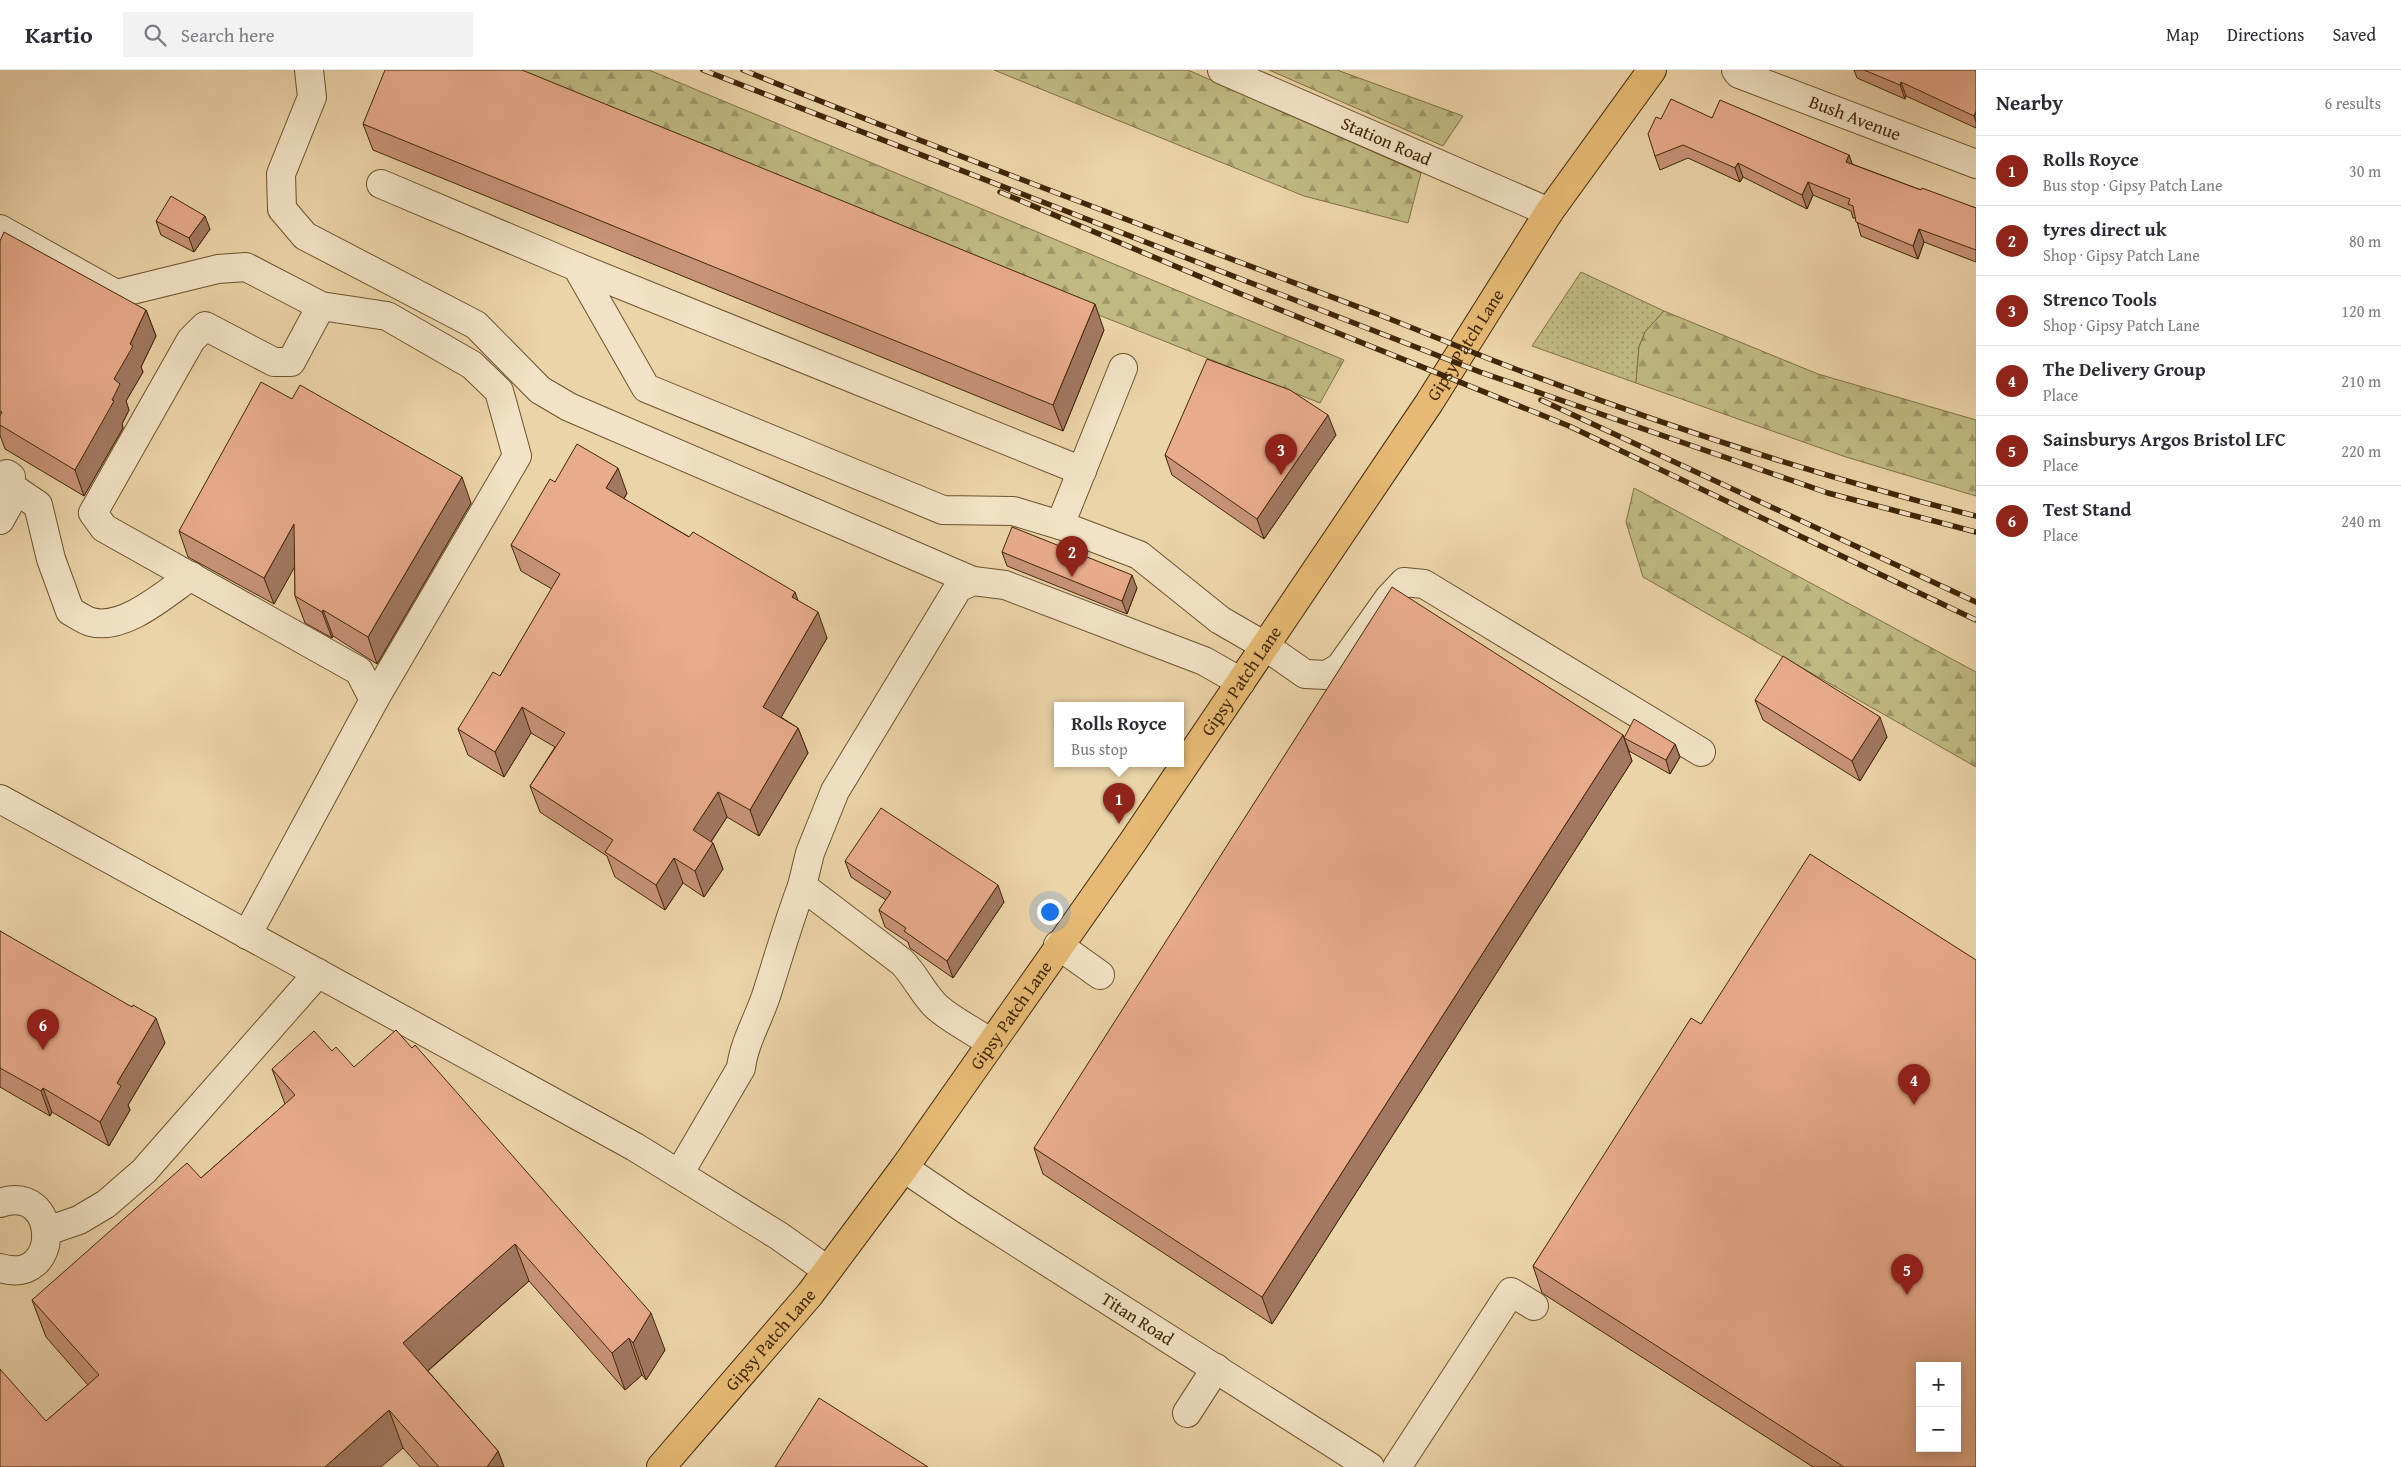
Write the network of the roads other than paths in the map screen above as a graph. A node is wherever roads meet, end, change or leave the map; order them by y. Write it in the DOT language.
graph roads {
  1 [pos="309,70"];
  2 [pos="1222,70"];
  3 [pos="1652,70"];
  4 [pos="1736,70"];
  5 [pos="1976,164"];
  6 [pos="381,184"];
  7 [pos="1549,212"];
  8 [pos="0,229"];
  9 [pos="578,267"];
  10 [pos="321,306"];
  11 [pos="1123,368"];
  12 [pos="1082,471"];
  13 [pos="5,478"];
  14 [pos="0,520"];
  15 [pos="1060,525"];
  16 [pos="191,576"];
  17 [pos="973,581"];
  18 [pos="1265,646"];
  19 [pos="1241,682"];
  20 [pos="374,700"];
  21 [pos="1701,752"];
  22 [pos="1184,766"];
  23 [pos="1183,767"];
  24 [pos="0,799"];
  25 [pos="802,886"];
  26 [pos="248,935"];
  27 [pos="1058,945"];
  28 [pos="318,974"];
  29 [pos="1100,975"];
  30 [pos="991,1043"];
  31 [pos="904,1168"];
  32 [pos="679,1174"];
  33 [pos="0,1204"];
  34 [pos="47,1231"];
  35 [pos="0,1268"];
  36 [pos="827,1270"];
  37 [pos="1534,1306"];
  38 [pos="1216,1368"];
  39 [pos="1187,1413"];
  40 [pos="661,1467"];
  41 [pos="1370,1467"];
  42 [pos="1397,1467"];
  1 -- 17 [label="street"];
  2 -- 7 [label="street, Station Road"];
  3 -- 7 [label="main road, Gipsy Patch Lane"];
  4 -- 5 [label="street, Bush Avenue"];
  6 -- 9 [label="street"];
  7 -- 18 [label="main road, Gipsy Patch Lane"];
  8 -- 10 [label="street"];
  9 -- 12 [label="street"];
  9 -- 15 [label="street"];
  10 -- 16 [label="street"];
  10 -- 20 [label="street"];
  11 -- 12 [label="street"];
  12 -- 15 [label="street"];
  13 -- 14 [label="street"];
  13 -- 16 [label="street"];
  15 -- 18 [label="street"];
  16 -- 20 [label="street"];
  17 -- 19 [label="street"];
  17 -- 25 [label="street"];
  18 -- 19 [label="main road, Gipsy Patch Lane"];
  18 -- 21 [label="street"];
  19 -- 22 [label="main road, Gipsy Patch Lane"];
  20 -- 26 [label="street"];
  23 -- 27 [label="main road, Gipsy Patch Lane"];
  24 -- 26 [label="street"];
  25 -- 30 [label="street"];
  25 -- 32 [label="street"];
  26 -- 28 [label="street"];
  27 -- 29 [label="street"];
  27 -- 30 [label="main road, Gipsy Patch Lane"];
  28 -- 32 [label="street"];
  28 -- 34 [label="street"];
  30 -- 31 [label="main road, Gipsy Patch Lane"];
  31 -- 36 [label="main road, Gipsy Patch Lane"];
  31 -- 38 [label="street, Titan Road"];
  32 -- 36 [label="street"];
  33 -- 34 [label="street"];
  34 -- 35 [label="street"];
  36 -- 40 [label="main road, Gipsy Patch Lane"];
  37 -- 42 [label="street"];
  38 -- 39 [label="street"];
  38 -- 41 [label="street, Titan Road"];
}
